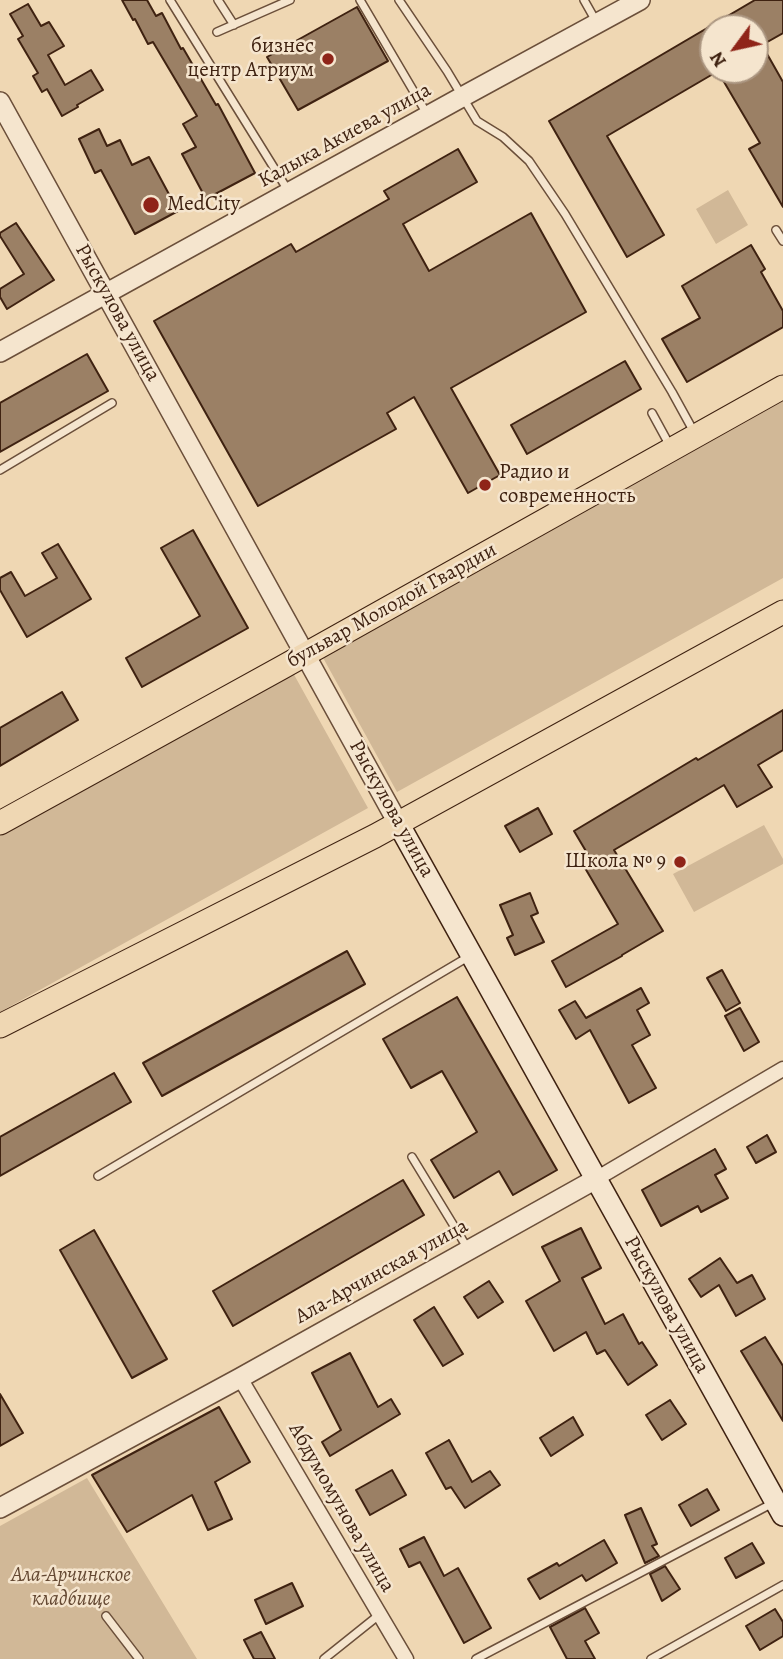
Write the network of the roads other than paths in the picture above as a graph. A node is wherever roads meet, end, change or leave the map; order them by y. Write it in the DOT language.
graph roads {
  1 [pos="170,0"];
  2 [pos="218,0"];
  3 [pos="290,0"];
  4 [pos="360,0"];
  5 [pos="399,0"];
  6 [pos="584,0"];
  7 [pos="640,0"];
  8 [pos="598,23"];
  9 [pos="234,25"];
  10 [pos="217,32"];
  11 [pos="462,97"];
  12 [pos="0,103"];
  13 [pos="428,116"];
  14 [pos="289,193"];
  15 [pos="776,230"];
  16 [pos="783,241"];
  17 [pos="106,294"];
  18 [pos="0,352"];
  19 [pos="783,387"];
  20 [pos="112,403"];
  21 [pos="652,413"];
  22 [pos="696,436"];
  23 [pos="672,450"];
  24 [pos="0,470"];
  25 [pos="783,612"];
  26 [pos="305,654"];
  27 [pos="0,823"];
  28 [pos="398,823"];
  29 [pos="471,955"];
  30 [pos="0,1026"];
  31 [pos="783,1069"];
  32 [pos="412,1157"];
  33 [pos="99,1176"];
  34 [pos="596,1179"];
  35 [pos="468,1250"];
  36 [pos="240,1378"];
  37 [pos="0,1508"];
  38 [pos="779,1508"];
  39 [pos="783,1585"];
  40 [pos="379,1615"];
  41 [pos="106,1616"];
  42 [pos="139,1659"];
  43 [pos="324,1659"];
  44 [pos="405,1659"];
  45 [pos="476,1659"];
  46 [pos="651,1659"];
  1 -- 14 [label="lane"];
  2 -- 9 [label="lane"];
  3 -- 9 [label="lane"];
  4 -- 13 [label="lane"];
  5 -- 11 [label="lane"];
  6 -- 8 [label="lane"];
  7 -- 8 [label="street, Калыка Акиева улица"];
  8 -- 11 [label="street, Калыка Акиева улица"];
  9 -- 10 [label="lane"];
  11 -- 13 [label="street, Калыка Акиева улица"];
  11 -- 22 [label="lane"];
  12 -- 17 [label="street, Рыскулова улица"];
  13 -- 14 [label="street, Калыка Акиева улица"];
  14 -- 17 [label="street, Калыка Акиева улица"];
  15 -- 16 [label="lane"];
  17 -- 18 [label="street, Калыка Акиева улица"];
  17 -- 26 [label="street, Рыскулова улица"];
  19 -- 22 [label="main road, бульвар Молодой Гвардии"];
  20 -- 24 [label="lane"];
  21 -- 23 [label="lane"];
  22 -- 23 [label="main road, бульвар Молодой Гвардии"];
  23 -- 26 [label="main road, бульвар Молодой Гвардии"];
  25 -- 28 [label="main road"];
  26 -- 27 [label="main road, бульвар Молодой Гвардии"];
  26 -- 28 [label="street, Рыскулова улица"];
  28 -- 29 [label="main road, Рыскулова улица"];
  28 -- 30 [label="main road"];
  29 -- 33 [label="lane"];
  29 -- 34 [label="main road, Рыскулова улица"];
  31 -- 34 [label="street, Ала-Арчинская улица"];
  32 -- 35 [label="lane"];
  34 -- 35 [label="street, Ала-Арчинская улица"];
  34 -- 38 [label="main road, Рыскулова улица"];
  35 -- 36 [label="street, Ала-Арчинская улица"];
  36 -- 37 [label="street, Ала-Арчинская улица"];
  36 -- 40 [label="street, Абдумомунова улица"];
  38 -- 45 [label="lane"];
  39 -- 46 [label="lane"];
  40 -- 43 [label="lane"];
  40 -- 44 [label="street, Абдумомунова улица"];
  41 -- 42 [label="lane"];
}
